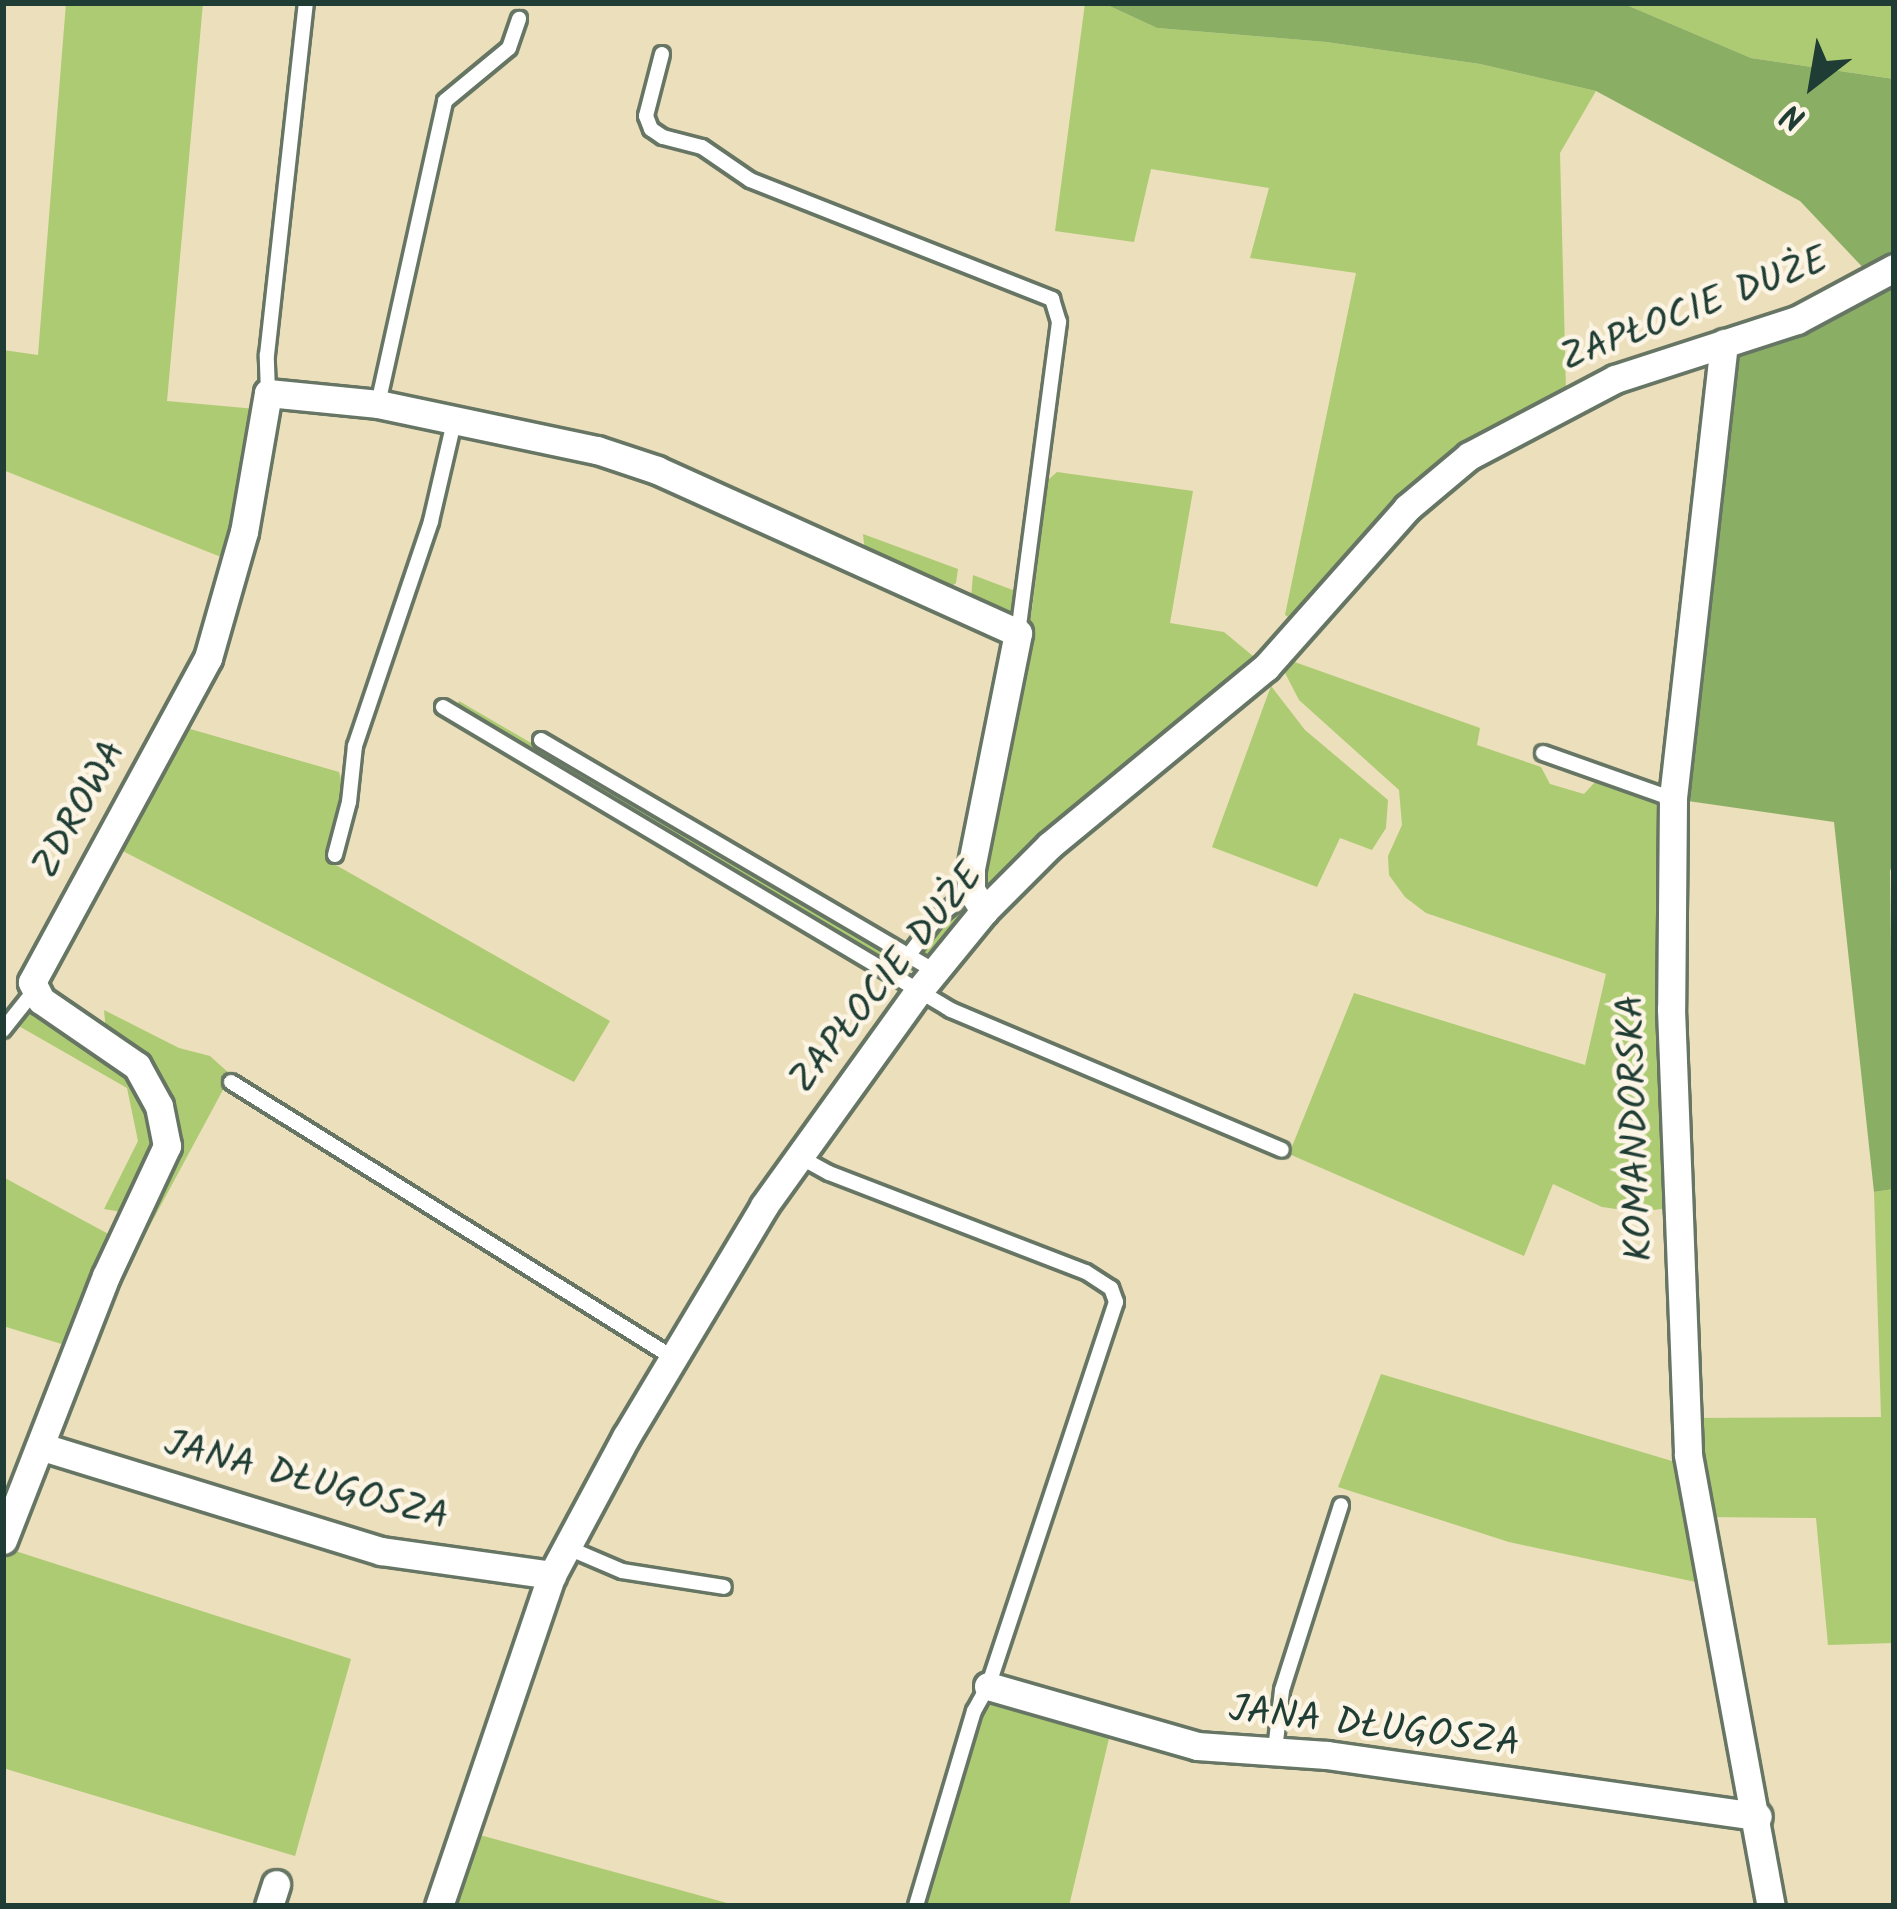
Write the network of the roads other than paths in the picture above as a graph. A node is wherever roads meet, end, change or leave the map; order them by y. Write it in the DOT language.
graph roads {
  1 [pos="306,3"];
  2 [pos="520,19"];
  3 [pos="662,54"];
  4 [pos="1893,269"];
  5 [pos="1724,343"];
  6 [pos="268,393"];
  7 [pos="378,404"];
  8 [pos="455,418"];
  9 [pos="1018,633"];
  10 [pos="443,707"];
  11 [pos="541,740"];
  12 [pos="1544,753"];
  13 [pos="1673,799"];
  14 [pos="334,855"];
  15 [pos="978,901"];
  16 [pos="908,956"];
  17 [pos="926,981"];
  18 [pos="34,991"];
  19 [pos="3,1030"];
  20 [pos="231,1082"];
  21 [pos="1282,1150"];
  22 [pos="798,1156"];
  23 [pos="672,1358"];
  24 [pos="43,1447"];
  25 [pos="1342,1505"];
  26 [pos="3,1540"];
  27 [pos="566,1547"];
  28 [pos="552,1575"];
  29 [pos="724,1587"];
  30 [pos="988,1686"];
  31 [pos="1275,1750"];
  32 [pos="1757,1816"];
  33 [pos="439,1906"];
  34 [pos="916,1906"];
  35 [pos="1771,1906"];
  1 -- 6 [label="lane"];
  2 -- 7 [label="lane"];
  3 -- 9 [label="lane"];
  4 -- 5 [label="street, ZAPŁOCIE DUŻE"];
  5 -- 13 [label="street, KOMANDORSKA"];
  5 -- 15 [label="street, ZAPŁOCIE DUŻE"];
  6 -- 7 [label="street"];
  6 -- 18 [label="street, ZDROWA"];
  7 -- 8 [label="street"];
  8 -- 9 [label="street"];
  8 -- 14 [label="lane"];
  9 -- 15 [label="street"];
  10 -- 17 [label="lane"];
  11 -- 16 [label="lane"];
  12 -- 13 [label="lane"];
  13 -- 32 [label="street, KOMANDORSKA"];
  15 -- 16 [label="lane"];
  15 -- 17 [label="street, ZAPŁOCIE DUŻE"];
  16 -- 17 [label="lane"];
  17 -- 21 [label="lane"];
  17 -- 22 [label="street, ZAPŁOCIE DUŻE"];
  18 -- 19 [label="lane"];
  18 -- 24 [label="street"];
  20 -- 23 [label="lane"];
  22 -- 23 [label="street, ZAPŁOCIE DUŻE"];
  22 -- 30 [label="lane"];
  23 -- 27 [label="street, ZAPŁOCIE DUŻE"];
  24 -- 26 [label="street"];
  24 -- 28 [label="street, JANA DŁUGOSZA"];
  25 -- 31 [label="lane"];
  27 -- 28 [label="street, ZAPŁOCIE DUŻE"];
  27 -- 29 [label="lane"];
  28 -- 33 [label="street, ZAPŁOCIE DUŻE"];
  30 -- 31 [label="street, JANA DŁUGOSZA"];
  30 -- 34 [label="lane"];
  31 -- 32 [label="street, JANA DŁUGOSZA"];
  32 -- 35 [label="street, KOMANDORSKA"];
}
